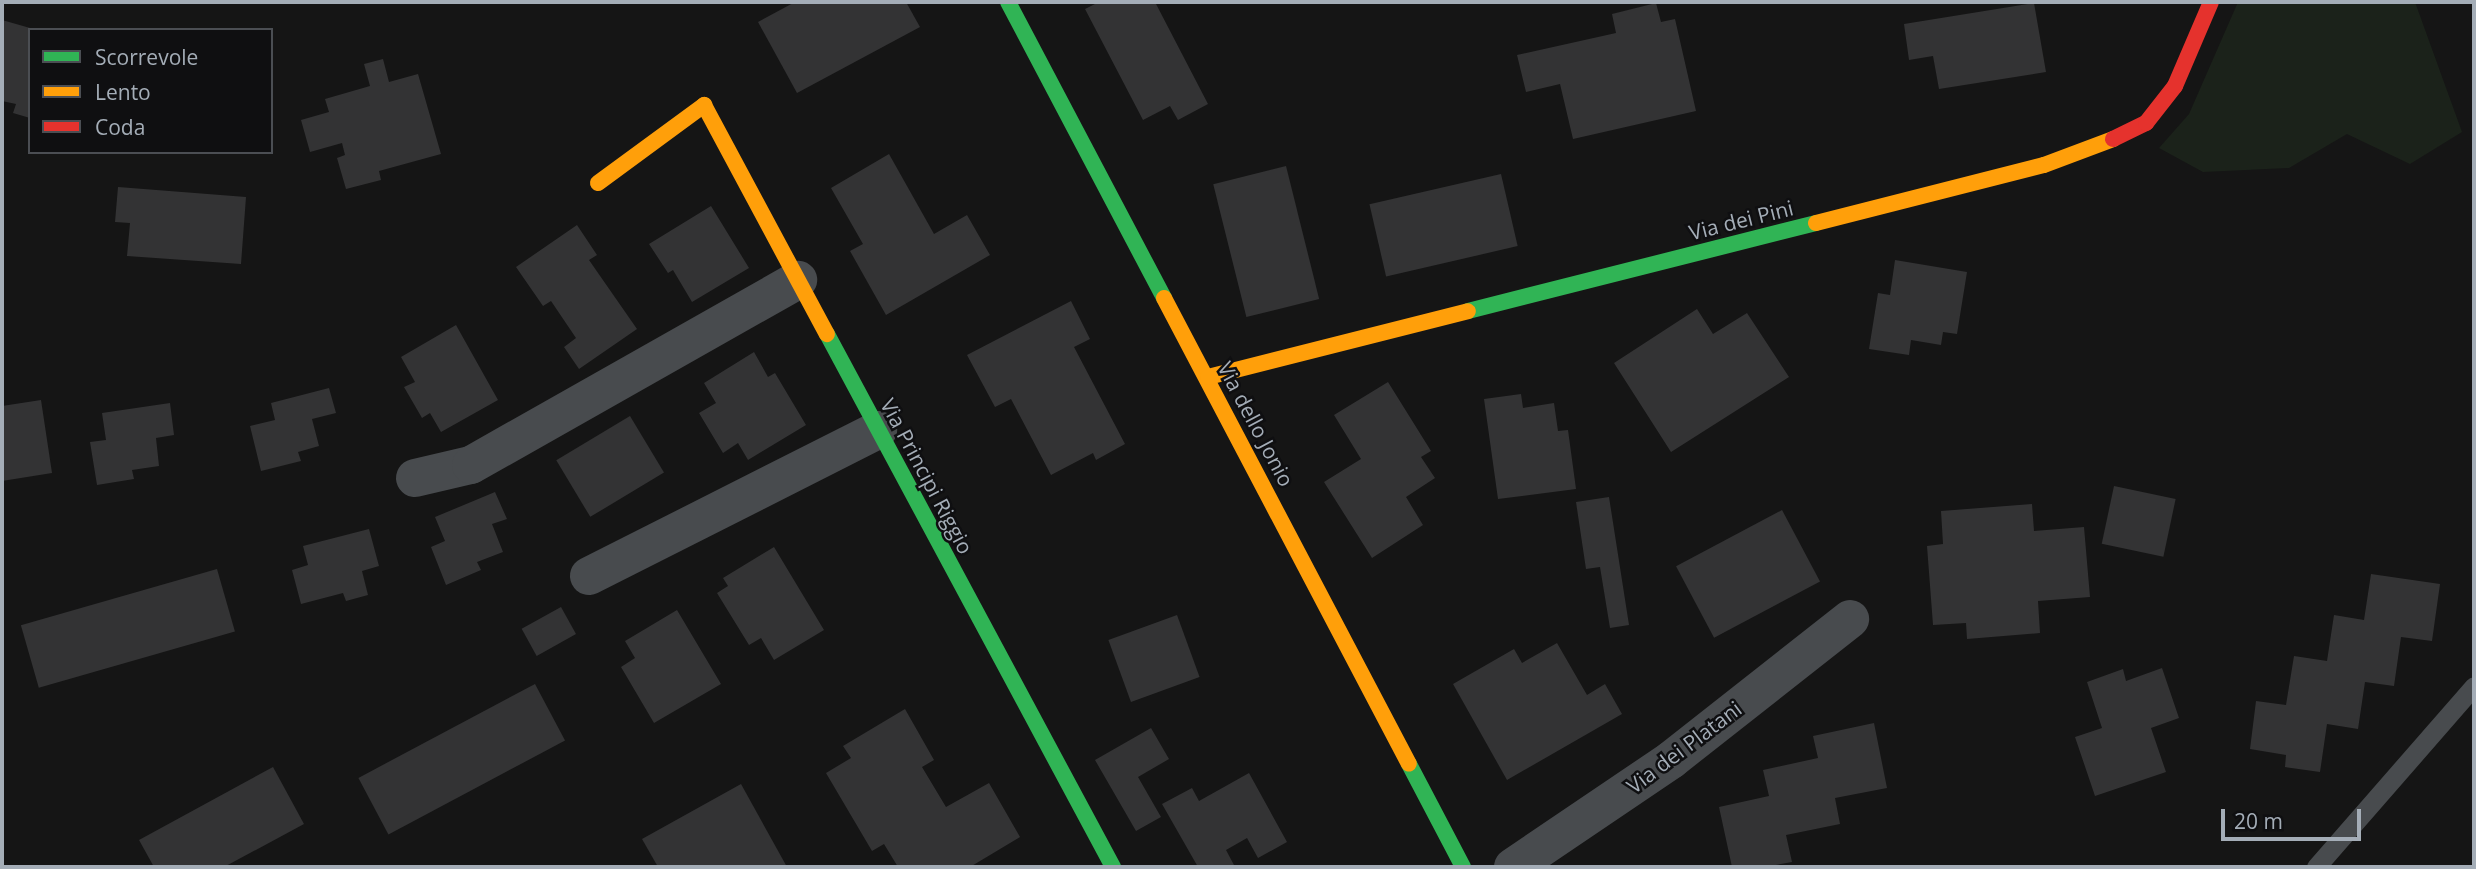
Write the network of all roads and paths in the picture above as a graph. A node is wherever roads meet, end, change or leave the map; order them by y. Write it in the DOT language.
graph roads {
  1 [pos="1008,2"];
  2 [pos="2211,2"];
  3 [pos="598,183"];
  4 [pos="797,280"];
  5 [pos="1208,377"];
  6 [pos="878,430"];
  7 [pos="415,478"];
  8 [pos="589,576"];
  9 [pos="1850,619"];
  10 [pos="2474,686"];
  11 [pos="1113,867"];
  12 [pos="1463,867"];
  13 [pos="1513,867"];
  14 [pos="2316,867"];
  1 -- 5 [label="street, Via dello Jonio"];
  2 -- 5 [label="street, Via dei Pini"];
  3 -- 4 [label="street, Via Principi Riggio"];
  4 -- 6 [label="street, Via Principi Riggio"];
  4 -- 7 [label="street"];
  5 -- 12 [label="street, Via dello Jonio"];
  6 -- 8 [label="street"];
  6 -- 11 [label="street, Via Principi Riggio"];
  9 -- 13 [label="street, Via dei Platani"];
  10 -- 14 [label="lane"];
}
